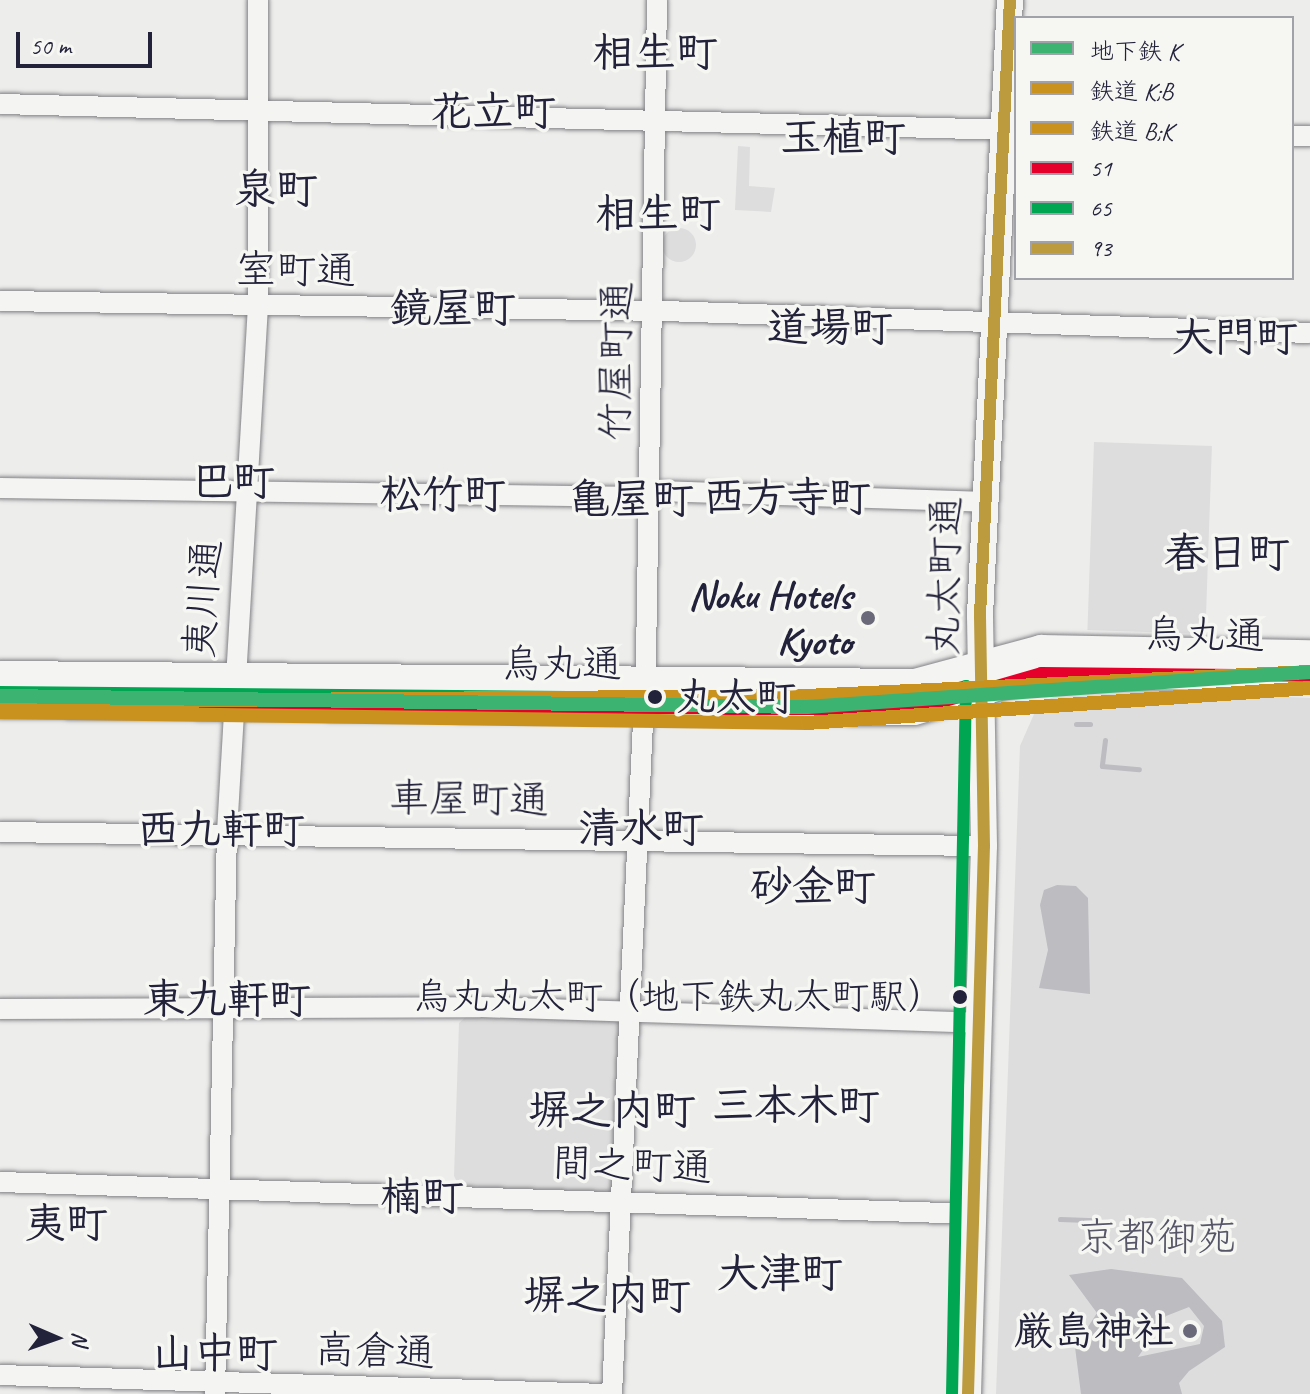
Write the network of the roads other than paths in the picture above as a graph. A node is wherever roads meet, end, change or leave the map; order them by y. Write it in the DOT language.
graph roads {
  1 [pos="258,0"];
  2 [pos="657,0"];
  3 [pos="1010,0"];
  4 [pos="0,104"];
  5 [pos="255,108"];
  6 [pos="655,117"];
  7 [pos="1010,130"];
  8 [pos="0,301"];
  9 [pos="258,305"];
  10 [pos="654,311"];
  11 [pos="996,323"];
  12 [pos="1310,333"];
  13 [pos="0,488"];
  14 [pos="246,493"];
  15 [pos="649,494"];
  16 [pos="986,502"];
  17 [pos="1310,655"];
  18 [pos="0,676"];
  19 [pos="1310,676"];
  20 [pos="983,679"];
  21 [pos="233,687"];
  22 [pos="644,691"];
  23 [pos="0,703"];
  24 [pos="0,832"];
  25 [pos="227,832"];
  26 [pos="637,837"];
  27 [pos="984,846"];
  28 [pos="220,1006"];
  29 [pos="0,1009"];
  30 [pos="634,1011"];
  31 [pos="979,1023"];
  32 [pos="0,1182"];
  33 [pos="218,1188"];
  34 [pos="621,1200"];
  35 [pos="973,1214"];
  36 [pos="0,1375"];
  37 [pos="215,1388"];
  38 [pos="604,1394"];
  39 [pos="612,1394"];
  40 [pos="968,1394"];
  1 -- 5 [label="street, 夷川通"];
  2 -- 6 [label="street, 竹屋町通"];
  3 -- 7 [label="main road, 丸太町通"];
  4 -- 5 [label="street"];
  5 -- 6 [label="street"];
  5 -- 9 [label="street, 夷川通"];
  6 -- 7 [label="street"];
  6 -- 10 [label="street, 竹屋町通"];
  7 -- 11 [label="main road, 丸太町通"];
  8 -- 9 [label="street, 室町通"];
  9 -- 10 [label="street, 室町通"];
  9 -- 14 [label="street, 夷川通"];
  10 -- 11 [label="street, 室町通"];
  10 -- 15 [label="street, 竹屋町通"];
  11 -- 12 [label="street, 室町通"];
  11 -- 16 [label="main road, 丸太町通"];
  13 -- 14 [label="street"];
  14 -- 15 [label="street"];
  14 -- 21 [label="street, 夷川通"];
  15 -- 16 [label="street"];
  15 -- 22 [label="street, 竹屋町通"];
  16 -- 20 [label="main road, 丸太町通"];
  17 -- 20 [label="highway, 烏丸通"];
  18 -- 21 [label="highway, 烏丸通"];
  19 -- 20 [label="highway, 烏丸通"];
  20 -- 22 [label="highway, 烏丸通"];
  20 -- 27 [label="main road, 丸太町通"];
  21 -- 22 [label="highway, 烏丸通"];
  21 -- 23 [label="highway, 烏丸通"];
  21 -- 25 [label="street, 夷川通"];
  22 -- 26 [label="street, 竹屋町通"];
  24 -- 25 [label="street, 車屋町通"];
  25 -- 26 [label="street, 車屋町通"];
  25 -- 28 [label="street, 夷川通"];
  26 -- 27 [label="street, 車屋町通"];
  26 -- 30 [label="street, 竹屋町通"];
  27 -- 31 [label="main road, 丸太町通"];
  28 -- 29 [label="street"];
  28 -- 30 [label="street"];
  28 -- 33 [label="street, 夷川通"];
  30 -- 31 [label="street"];
  30 -- 34 [label="street, 竹屋町通"];
  31 -- 35 [label="main road, 丸太町通"];
  32 -- 33 [label="street, 間之町通"];
  33 -- 34 [label="street, 間之町通"];
  33 -- 37 [label="street, 夷川通"];
  34 -- 35 [label="street, 間之町通"];
  34 -- 39 [label="street, 竹屋町通"];
  35 -- 40 [label="main road, 丸太町通"];
  36 -- 37 [label="street, 高倉通"];
  37 -- 38 [label="street, 高倉通"];
}
